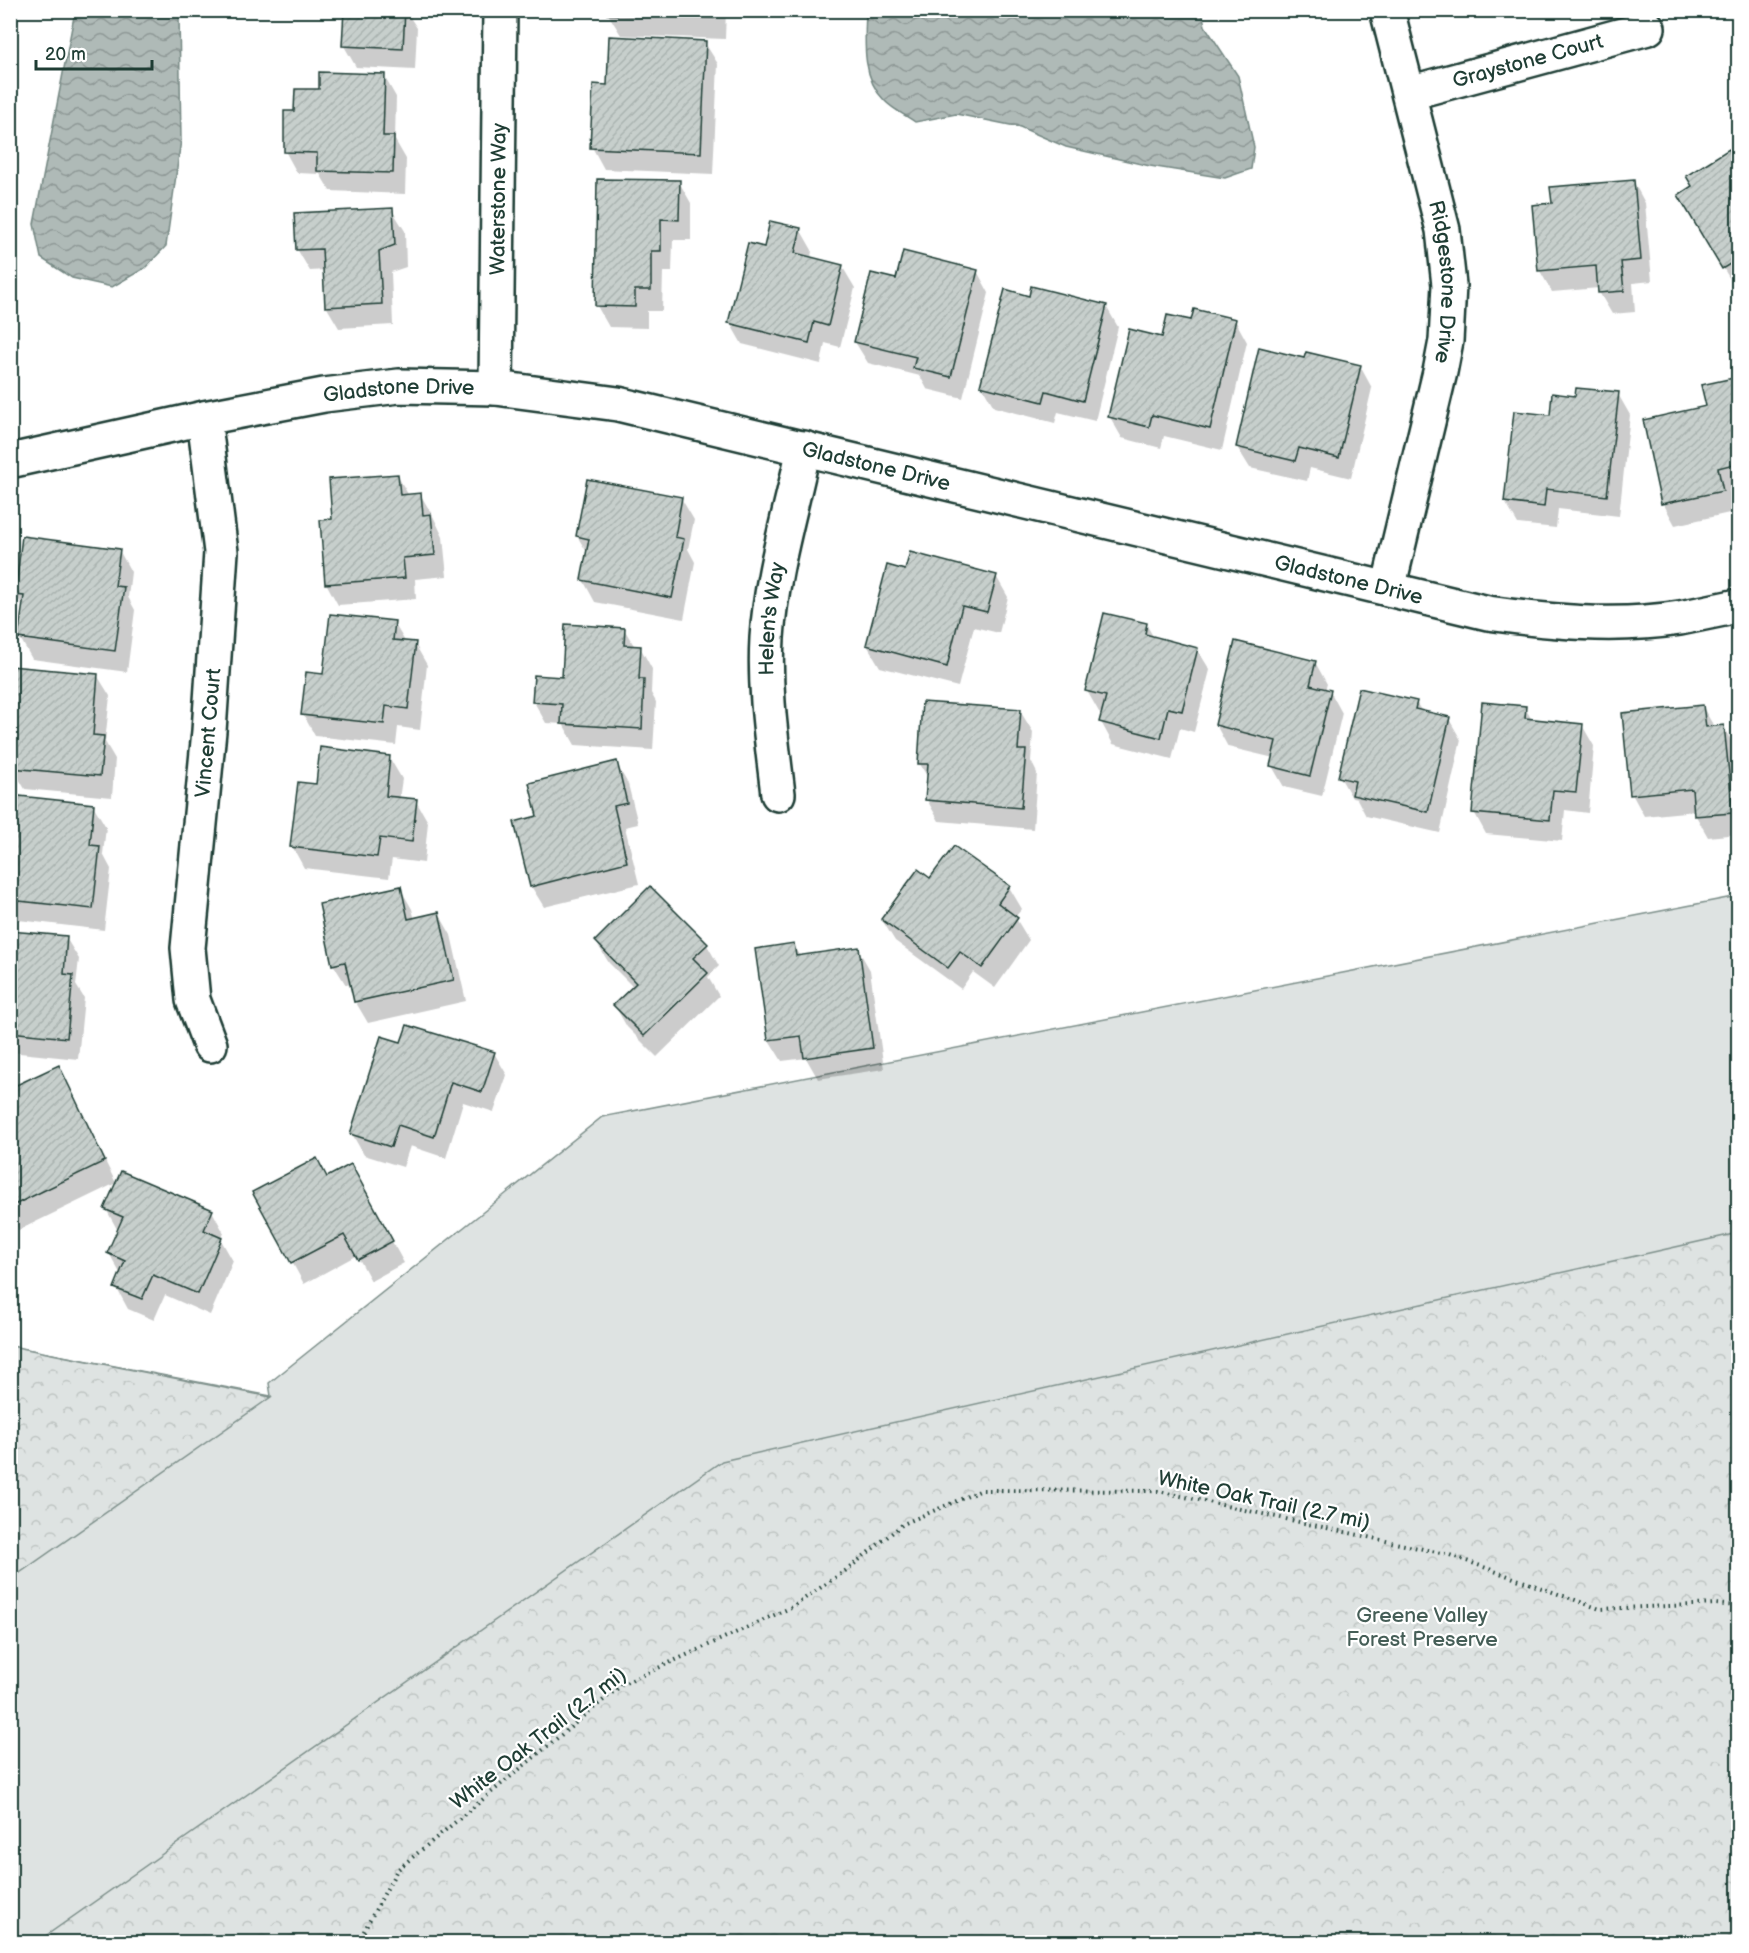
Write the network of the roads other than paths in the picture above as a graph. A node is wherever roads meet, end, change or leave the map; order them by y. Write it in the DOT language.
graph roads {
  1 [pos="500,10"];
  2 [pos="1387,10"];
  3 [pos="1648,28"];
  4 [pos="1409,93"];
  5 [pos="496,388"];
  6 [pos="204,418"];
  7 [pos="804,448"];
  8 [pos="10,461"];
  9 [pos="1388,589"];
  10 [pos="1738,606"];
  11 [pos="778,794"];
  12 [pos="210,1045"];
  1 -- 5 [label="street, Waterstone Way"];
  2 -- 4 [label="street, Ridgestone Drive"];
  3 -- 4 [label="street, Graystone Court"];
  4 -- 9 [label="street, Ridgestone Drive"];
  5 -- 6 [label="street, Gladstone Drive"];
  5 -- 7 [label="street, Gladstone Drive"];
  6 -- 8 [label="street, Gladstone Drive"];
  6 -- 12 [label="street, Vincent Court"];
  7 -- 9 [label="street, Gladstone Drive"];
  7 -- 11 [label="street, Helen's Way"];
  9 -- 10 [label="street, Gladstone Drive"];
}
